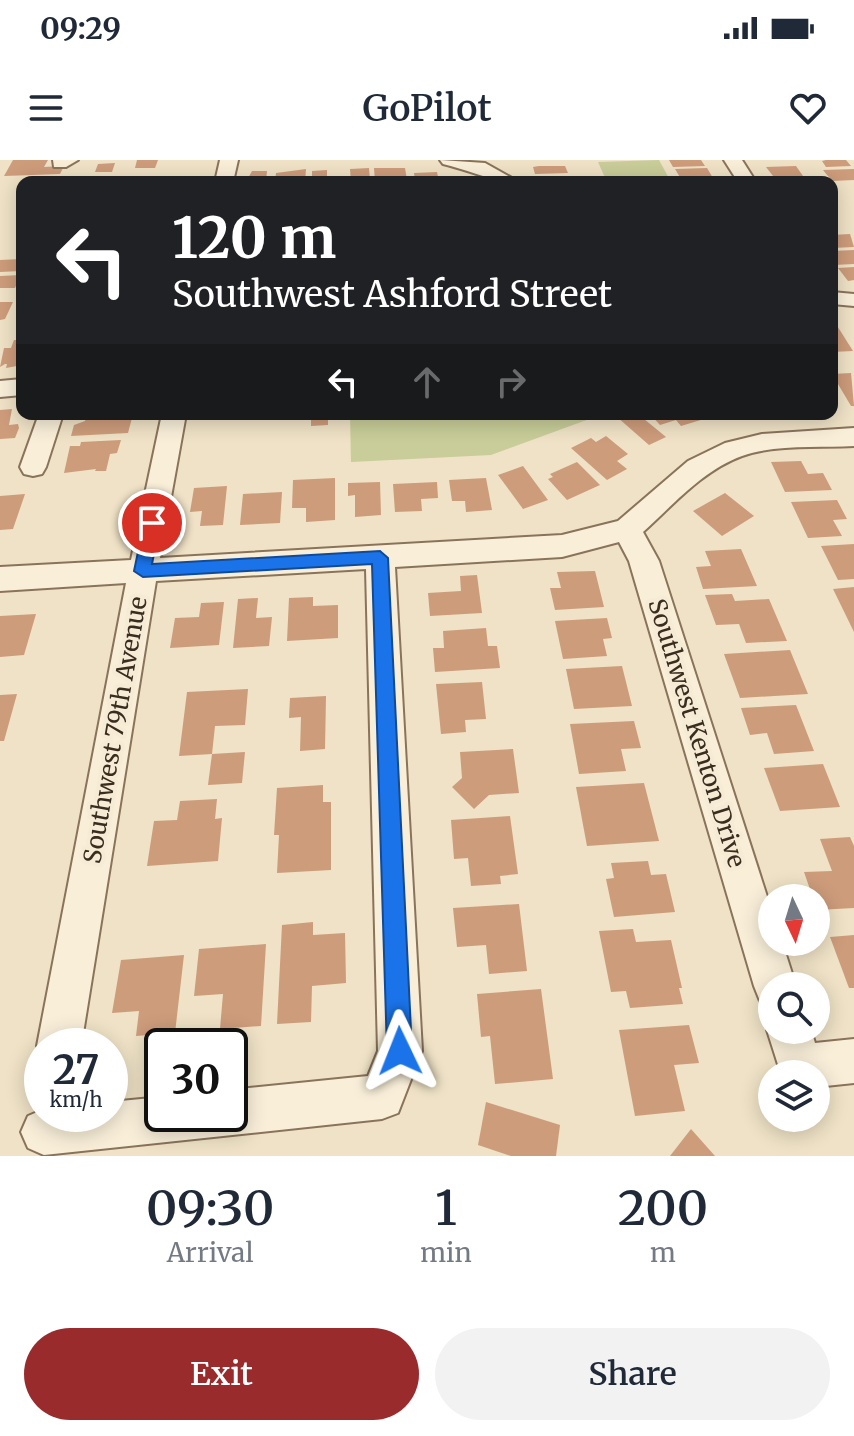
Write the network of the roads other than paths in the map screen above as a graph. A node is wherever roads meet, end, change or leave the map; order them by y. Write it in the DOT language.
graph roads {
  1 [pos="449,160"];
  2 [pos="488,163"];
  3 [pos="49,420"];
  4 [pos="173,420"];
  5 [pos="853,439"];
  6 [pos="33,467"];
  7 [pos="627,529"];
  8 [pos="380,558"];
  9 [pos="143,571"];
  10 [pos="0,579"];
  11 [pos="771,972"];
  12 [pos="62,1028"];
  13 [pos="793,1044"];
  14 [pos="854,1061"];
  15 [pos="248,1111"];
  16 [pos="144,1123"];
  17 [pos="43,1134"];
  1 -- 2 [label="street"];
  3 -- 6 [label="street"];
  4 -- 9 [label="street, Southwest 79th Avenue"];
  5 -- 7 [label="street"];
  7 -- 8 [label="street"];
  7 -- 11 [label="street, Southwest Kenton Drive"];
  8 -- 9 [label="street"];
  8 -- 15 [label="street"];
  9 -- 10 [label="street"];
  9 -- 12 [label="street, Southwest 79th Avenue"];
  13 -- 14 [label="street"];
  16 -- 17 [label="street"];
}
